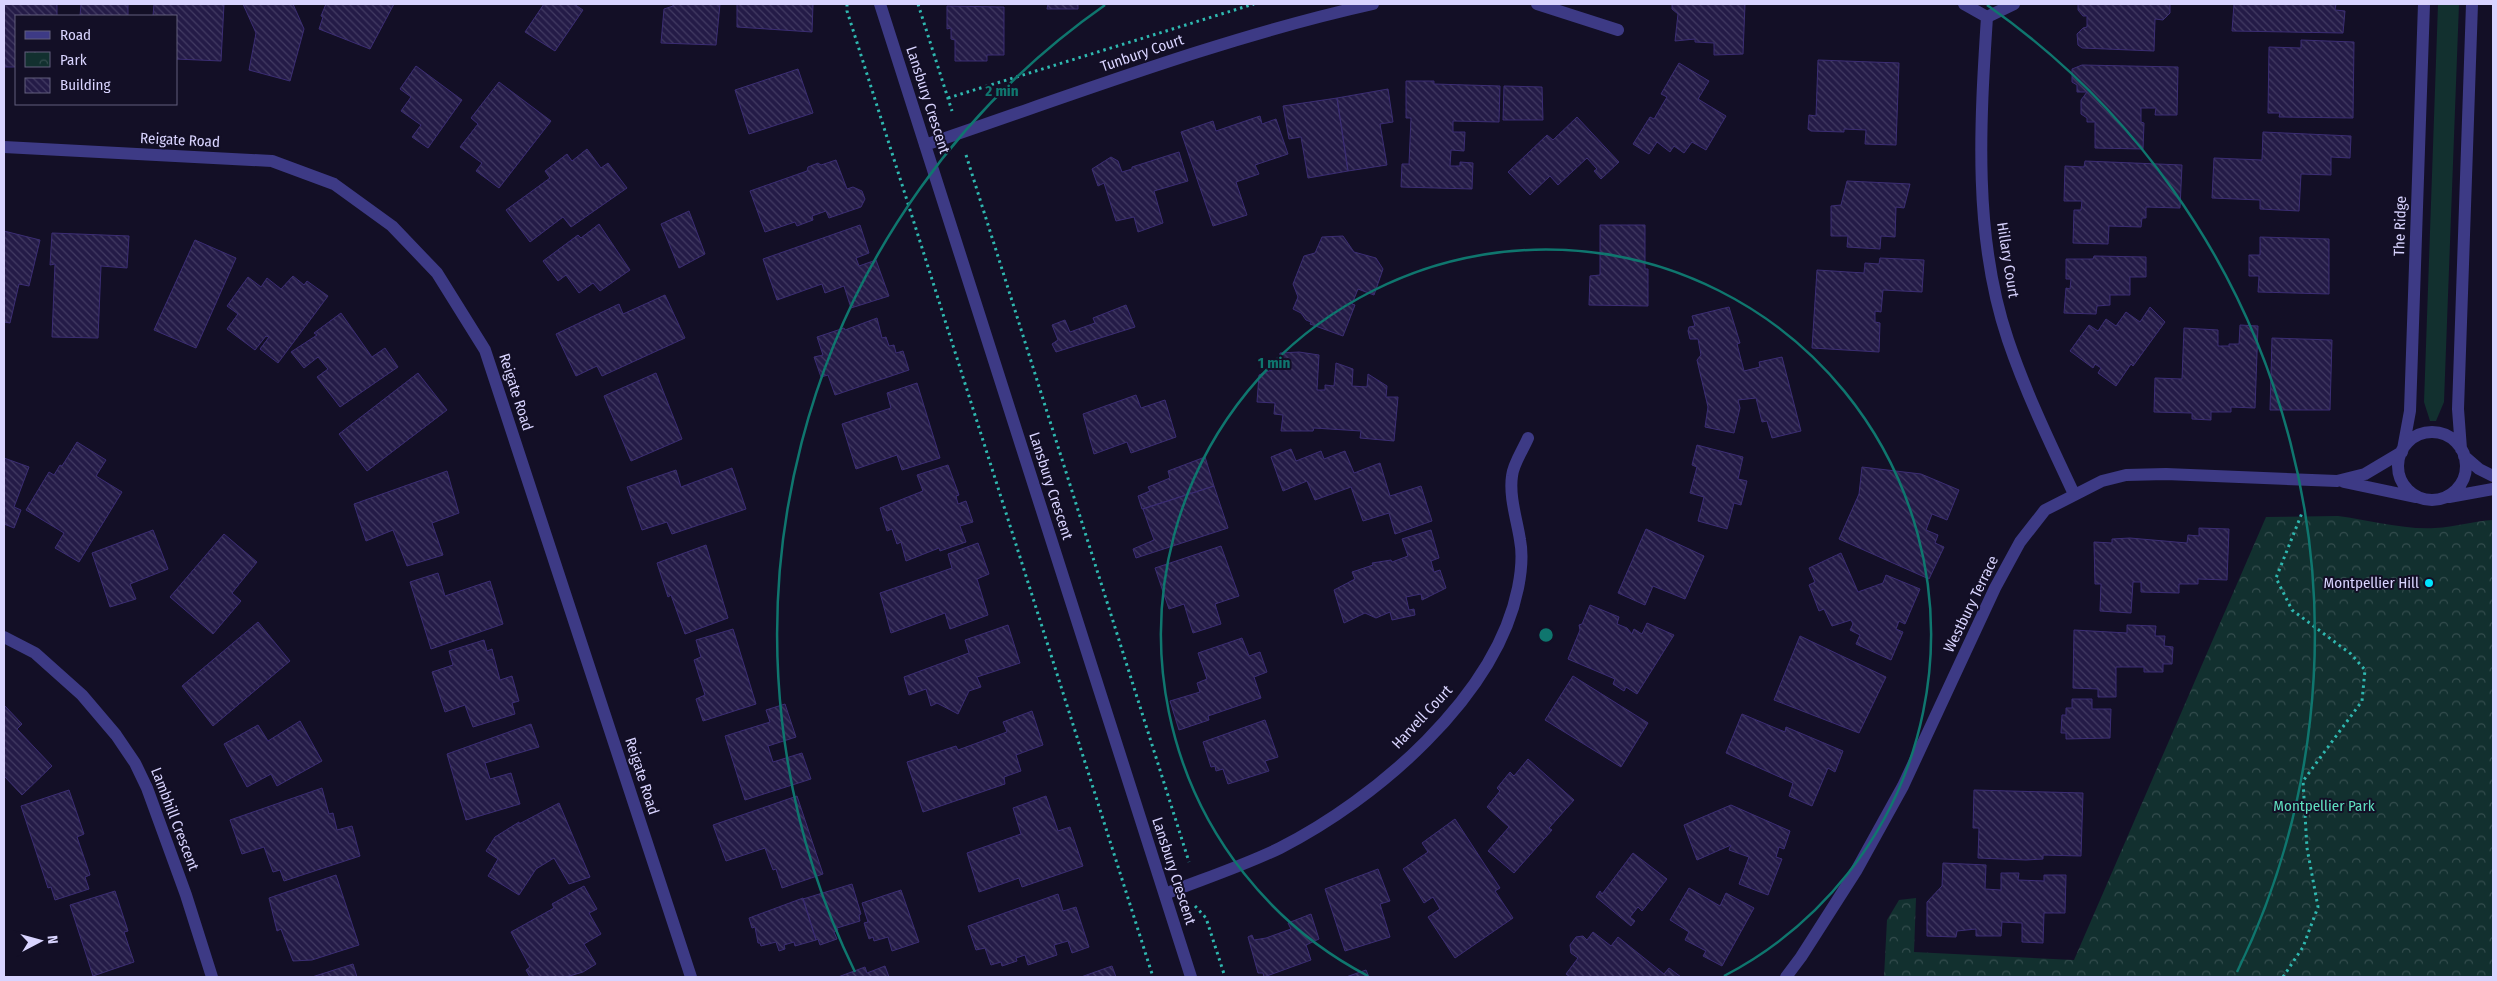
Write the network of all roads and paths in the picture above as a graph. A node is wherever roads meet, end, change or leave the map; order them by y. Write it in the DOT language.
graph roads {
  1 [pos="847,4"];
  2 [pos="880,4"];
  3 [pos="918,4"];
  4 [pos="1254,4"];
  5 [pos="1373,4"];
  6 [pos="1964,4"];
  7 [pos="2014,4"];
  8 [pos="2424,4"];
  9 [pos="2472,4"];
  10 [pos="1544,5"];
  11 [pos="1987,17"];
  12 [pos="1618,30"];
  13 [pos="948,98"];
  14 [pos="959,134"];
  15 [pos="925,145"];
  16 [pos="4,147"];
  17 [pos="1528,438"];
  18 [pos="2403,450"];
  19 [pos="2463,452"];
  20 [pos="2493,476"];
  21 [pos="2336,481"];
  22 [pos="2493,489"];
  23 [pos="2074,494"];
  24 [pos="2424,499"];
  25 [pos="2440,499"];
  26 [pos="2302,514"];
  27 [pos="4,637"];
  28 [pos="1187,886"];
  29 [pos="1165,894"];
  30 [pos="212,977"];
  31 [pos="691,977"];
  32 [pos="1153,977"];
  33 [pos="1191,977"];
  34 [pos="1226,977"];
  35 [pos="1786,977"];
  36 [pos="2283,977"];
  1 -- 32 [label="path"];
  2 -- 15 [label="street, Lansbury Crescent"];
  3 -- 13 [label="path"];
  4 -- 13 [label="path"];
  5 -- 14 [label="street, Tunbury Court"];
  6 -- 11 [label="street"];
  7 -- 11 [label="street"];
  8 -- 18 [label="street, The Ridge"];
  9 -- 19 [label="street"];
  10 -- 12 [label="street"];
  11 -- 23 [label="street, Hillary Court"];
  13 -- 14 [label="path"];
  14 -- 15 [label="street, Tunbury Court"];
  14 -- 28 [label="path"];
  15 -- 29 [label="street, Lansbury Crescent"];
  16 -- 31 [label="street, Reigate Road"];
  17 -- 28 [label="street, Harvell Court"];
  18 -- 19 [label="street, Westbury Terrace"];
  18 -- 21 [label="street, Westbury Terrace"];
  18 -- 24 [label="street"];
  19 -- 20 [label="street, Westbury Terrace"];
  19 -- 25 [label="street"];
  21 -- 23 [label="street, Westbury Terrace"];
  21 -- 24 [label="street, Westbury Terrace"];
  22 -- 25 [label="street, Westbury Terrace"];
  23 -- 35 [label="street, Westbury Terrace"];
  24 -- 25 [label="street, Westbury Terrace"];
  26 -- 36 [label="path"];
  27 -- 30 [label="street, Lambhill Crescent"];
  28 -- 29 [label="street, Harvell Court"];
  28 -- 34 [label="path"];
  29 -- 33 [label="street, Lansbury Crescent"];
}
